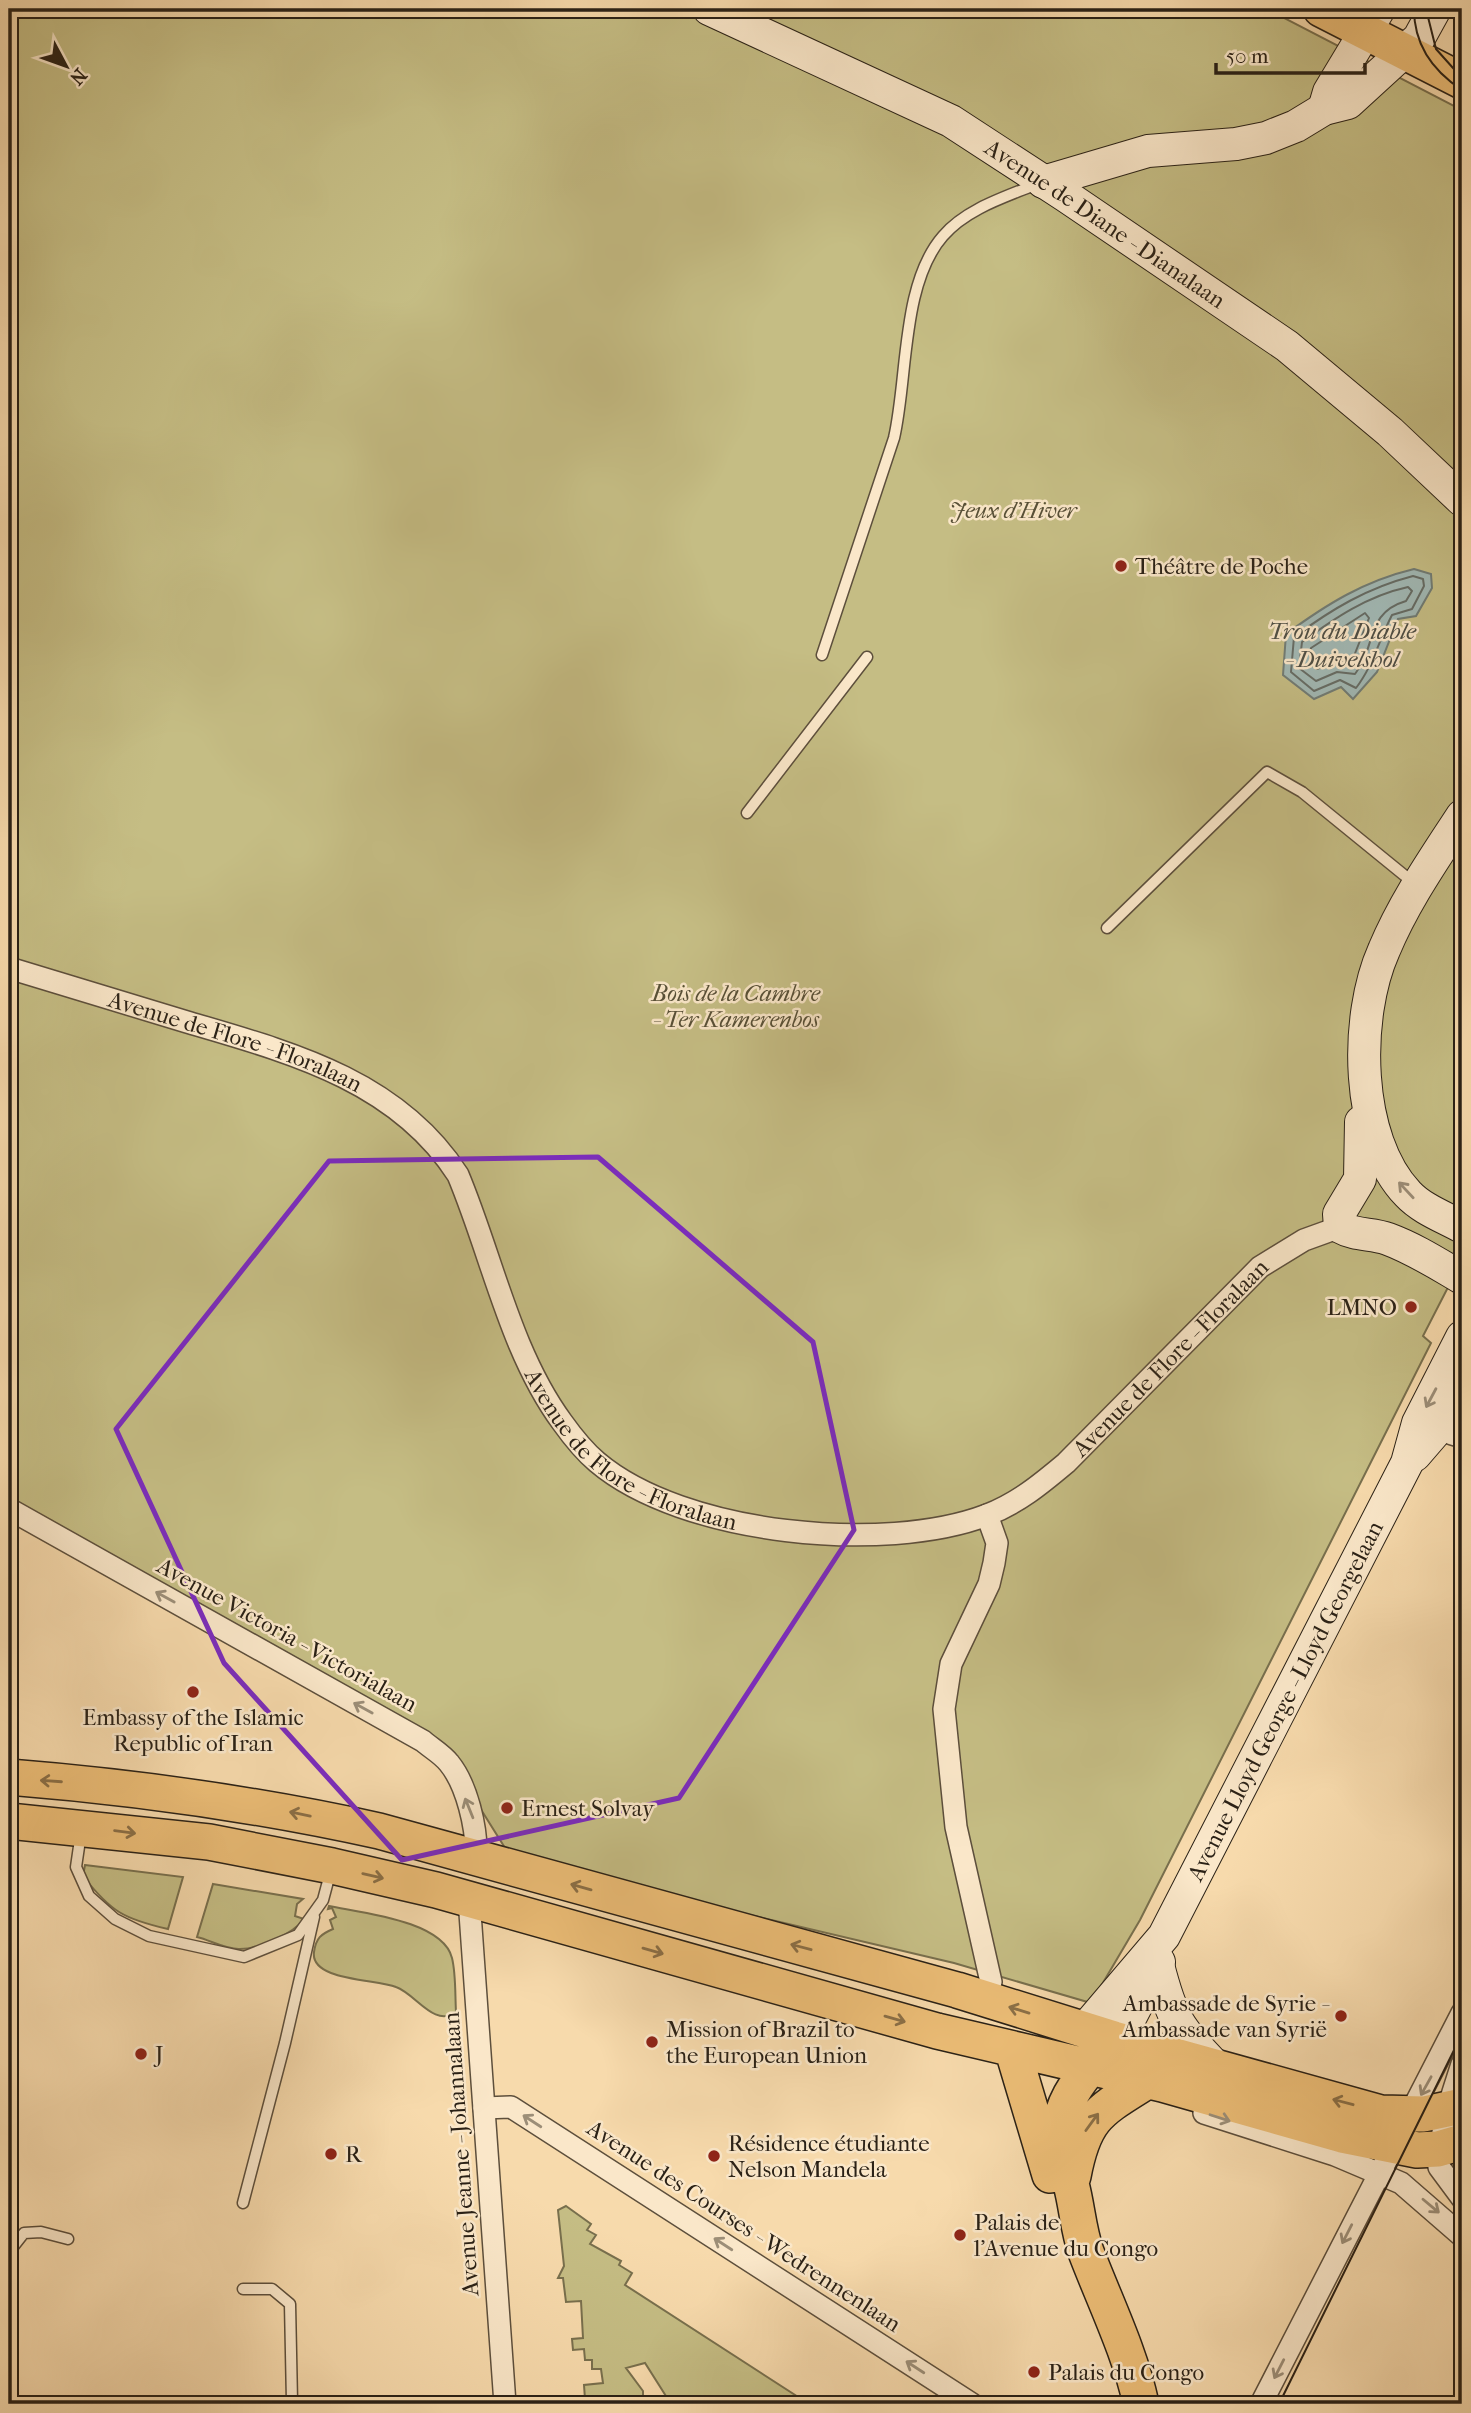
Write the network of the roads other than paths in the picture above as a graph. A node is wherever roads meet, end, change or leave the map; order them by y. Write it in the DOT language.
graph roads {
  1 [pos="709,9"];
  2 [pos="1321,9"];
  3 [pos="1372,20"];
  4 [pos="1421,25"];
  5 [pos="1457,78"];
  6 [pos="1324,109"];
  7 [pos="1123,160"];
  8 [pos="1042,182"];
  9 [pos="1097,217"];
  10 [pos="1462,500"];
  11 [pos="821,655"];
  12 [pos="867,657"];
  13 [pos="747,813"];
  14 [pos="1462,816"];
  15 [pos="1418,886"];
  16 [pos="1107,928"];
  17 [pos="9,968"];
  18 [pos="1365,1100"];
  19 [pos="1340,1227"];
  20 [pos="1462,1227"];
  21 [pos="1462,1278"];
  22 [pos="1462,1337"];
  23 [pos="1462,1391"];
  24 [pos="1454,1428"];
  25 [pos="1407,1463"];
  26 [pos="9,1510"];
  27 [pos="987,1515"];
  28 [pos="9,1777"];
  29 [pos="9,1821"];
  30 [pos="82,1826"];
  31 [pos="453,1850"];
  32 [pos="332,1866"];
  33 [pos="469,1899"];
  34 [pos="316,1910"];
  35 [pos="1161,1951"];
  36 [pos="991,1982"];
  37 [pos="1462,2013"];
  38 [pos="1099,2035"];
  39 [pos="1013,2051"];
  40 [pos="1073,2064"];
  41 [pos="1462,2064"];
  42 [pos="1216,2067"];
  43 [pos="1154,2083"];
  44 [pos="1027,2097"];
  45 [pos="484,2108"];
  46 [pos="1455,2108"];
  47 [pos="1410,2115"];
  48 [pos="1450,2146"];
  49 [pos="1389,2167"];
  50 [pos="1071,2186"];
  51 [pos="1462,2199"];
  52 [pos="243,2203"];
  53 [pos="1076,2220"];
  54 [pos="1462,2236"];
  55 [pos="68,2239"];
  56 [pos="9,2252"];
  57 [pos="243,2289"];
  58 [pos="1143,2396"];
  59 [pos="292,2402"];
  60 [pos="505,2404"];
  61 [pos="972,2404"];
  62 [pos="1261,2404"];
  1 -- 8 [label="street, Avenue de Diane - Dianalaan"];
  2 -- 3 [label="main road"];
  3 -- 4 [label="main road"];
  3 -- 6 [label="street"];
  4 -- 5 [label="main road"];
  4 -- 6 [label="street"];
  6 -- 7 [label="street"];
  7 -- 8 [label="street"];
  7 -- 9 [label="street"];
  8 -- 9 [label="street, Avenue de Diane - Dianalaan"];
  8 -- 11 [label="lane"];
  9 -- 10 [label="street, Avenue de Diane - Dianalaan"];
  12 -- 13 [label="lane"];
  14 -- 15 [label="street"];
  15 -- 16 [label="lane"];
  15 -- 18 [label="street"];
  17 -- 27 [label="street, Avenue de Flore - Floralaan"];
  18 -- 19 [label="street"];
  20 -- 18 [label="street, one-way"];
  19 -- 21 [label="street"];
  19 -- 27 [label="street, Avenue de Flore - Floralaan"];
  22 -- 25 [label="street, Avenue Lloyd George - Lloyd Georgelaan, one-way"];
  23 -- 24 [label="street, Avenue Lloyd George - Lloyd Georgelaan"];
  24 -- 25 [label="street, Avenue Lloyd George - Lloyd Georgelaan"];
  25 -- 35 [label="street, Avenue Lloyd George - Lloyd Georgelaan"];
  31 -- 26 [label="street, Avenue Victoria - Victorialaan, one-way"];
  27 -- 36 [label="street"];
  31 -- 28 [label="main road, one-way"];
  29 -- 30 [label="main road"];
  30 -- 32 [label="main road, one-way"];
  30 -- 34 [label="lane"];
  31 -- 33 [label="main road"];
  38 -- 31 [label="main road, one-way"];
  32 -- 33 [label="main road, one-way"];
  32 -- 34 [label="lane"];
  33 -- 39 [label="main road, one-way"];
  33 -- 45 [label="street, Avenue Jeanne - Johannalaan"];
  34 -- 52 [label="lane"];
  35 -- 38 [label="street, Avenue Lloyd George - Lloyd Georgelaan"];
  35 -- 42 [label="street"];
  37 -- 47 [label="street, one-way"];
  38 -- 40 [label="main road"];
  38 -- 42 [label="main road"];
  39 -- 40 [label="main road"];
  39 -- 44 [label="main road"];
  40 -- 43 [label="main road"];
  40 -- 44 [label="main road"];
  40 -- 50 [label="main road"];
  41 -- 46 [label="street"];
  47 -- 42 [label="main road, one-way"];
  43 -- 49 [label="main road, one-way"];
  50 -- 43 [label="main road, one-way"];
  44 -- 53 [label="main road"];
  45 -- 60 [label="street, Avenue Jeanne - Johannalaan"];
  61 -- 45 [label="street, Avenue des Courses - Wedrennenlaan, one-way"];
  46 -- 47 [label="main road"];
  46 -- 48 [label="street"];
  47 -- 49 [label="street"];
  48 -- 49 [label="main road"];
  48 -- 51 [label="street"];
  49 -- 54 [label="street, one-way"];
  49 -- 62 [label="street, one-way"];
  50 -- 53 [label="main road"];
  53 -- 58 [label="main road"];
  55 -- 56 [label="lane"];
  57 -- 59 [label="lane"];
}
